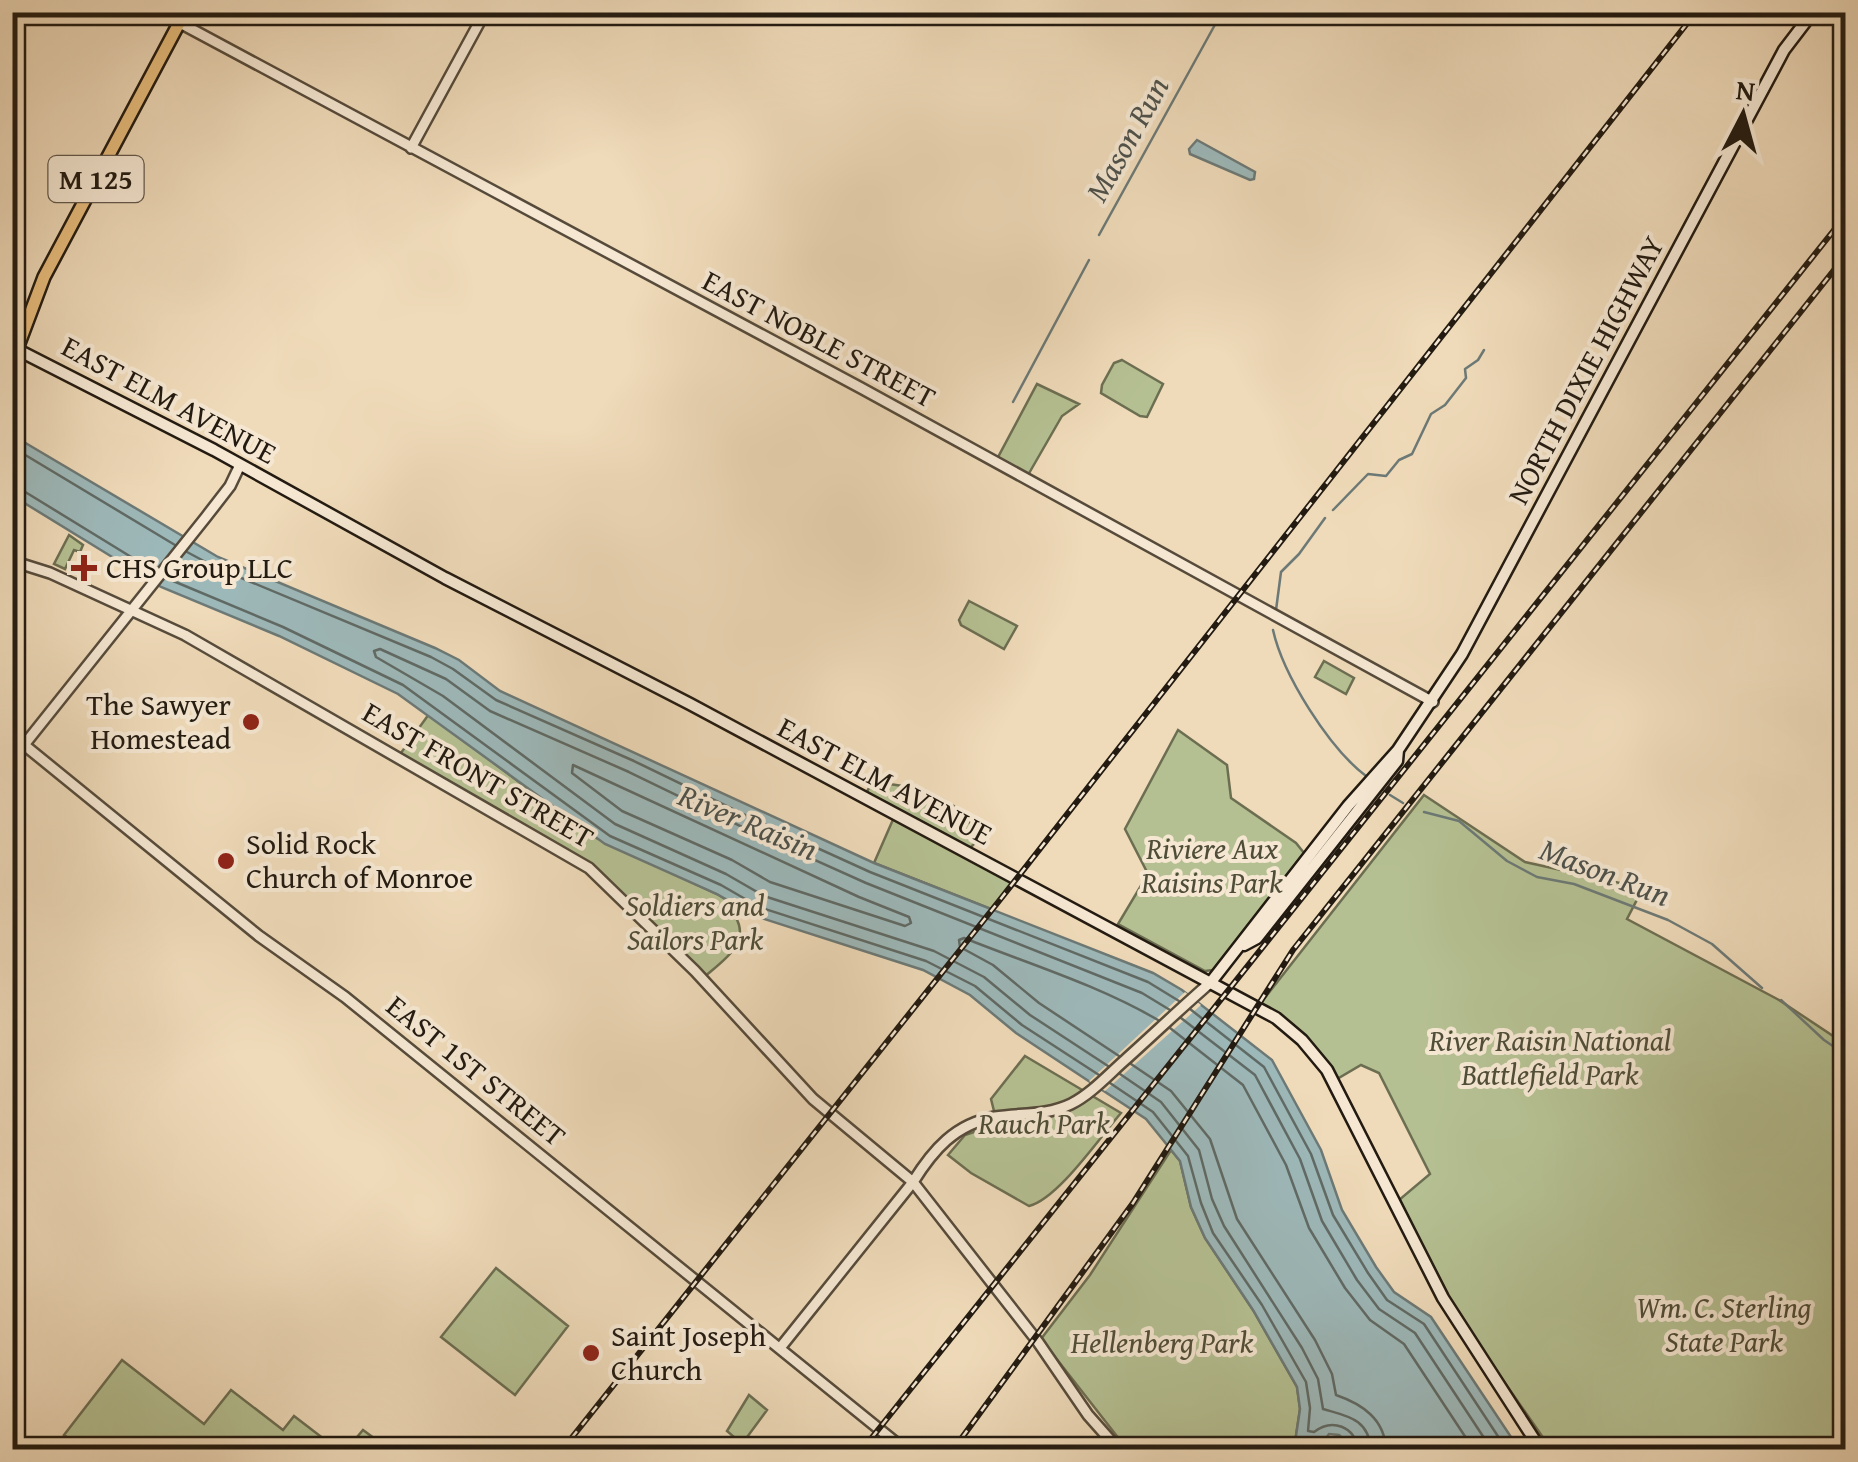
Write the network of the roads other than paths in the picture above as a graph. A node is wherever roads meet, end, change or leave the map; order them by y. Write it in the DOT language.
graph roads {
  1 [pos="485,12"];
  2 [pos="1814,12"];
  3 [pos="182,18"];
  4 [pos="411,148"];
  5 [pos="14,353"];
  6 [pos="240,464"];
  7 [pos="12,561"];
  8 [pos="130,609"];
  9 [pos="1433,702"];
  10 [pos="12,735"];
  11 [pos="24,745"];
  12 [pos="1212,982"];
  13 [pos="913,1182"];
  14 [pos="780,1348"];
  15 [pos="905,1450"];
  16 [pos="1119,1450"];
  17 [pos="1542,1450"];
  1 -- 4 [label="street"];
  2 -- 9 [label="main road, NORTH DIXIE HIGHWAY"];
  3 -- 4 [label="street, EAST NOBLE STREET"];
  3 -- 5 [label="main road, M 125"];
  4 -- 9 [label="street, EAST NOBLE STREET"];
  5 -- 6 [label="main road, EAST ELM AVENUE"];
  6 -- 8 [label="street"];
  6 -- 12 [label="main road, EAST ELM AVENUE"];
  7 -- 8 [label="street, EAST FRONT STREET"];
  8 -- 11 [label="street"];
  8 -- 13 [label="street, EAST FRONT STREET"];
  9 -- 12 [label="main road, NORTH DIXIE HIGHWAY"];
  10 -- 11 [label="street, EAST 1ST STREET"];
  11 -- 14 [label="street, EAST 1ST STREET"];
  12 -- 13 [label="street"];
  12 -- 17 [label="main road, EAST ELM AVENUE"];
  13 -- 14 [label="street"];
  13 -- 16 [label="street, EAST FRONT STREET"];
  14 -- 15 [label="street, EAST 1ST STREET"];
}
